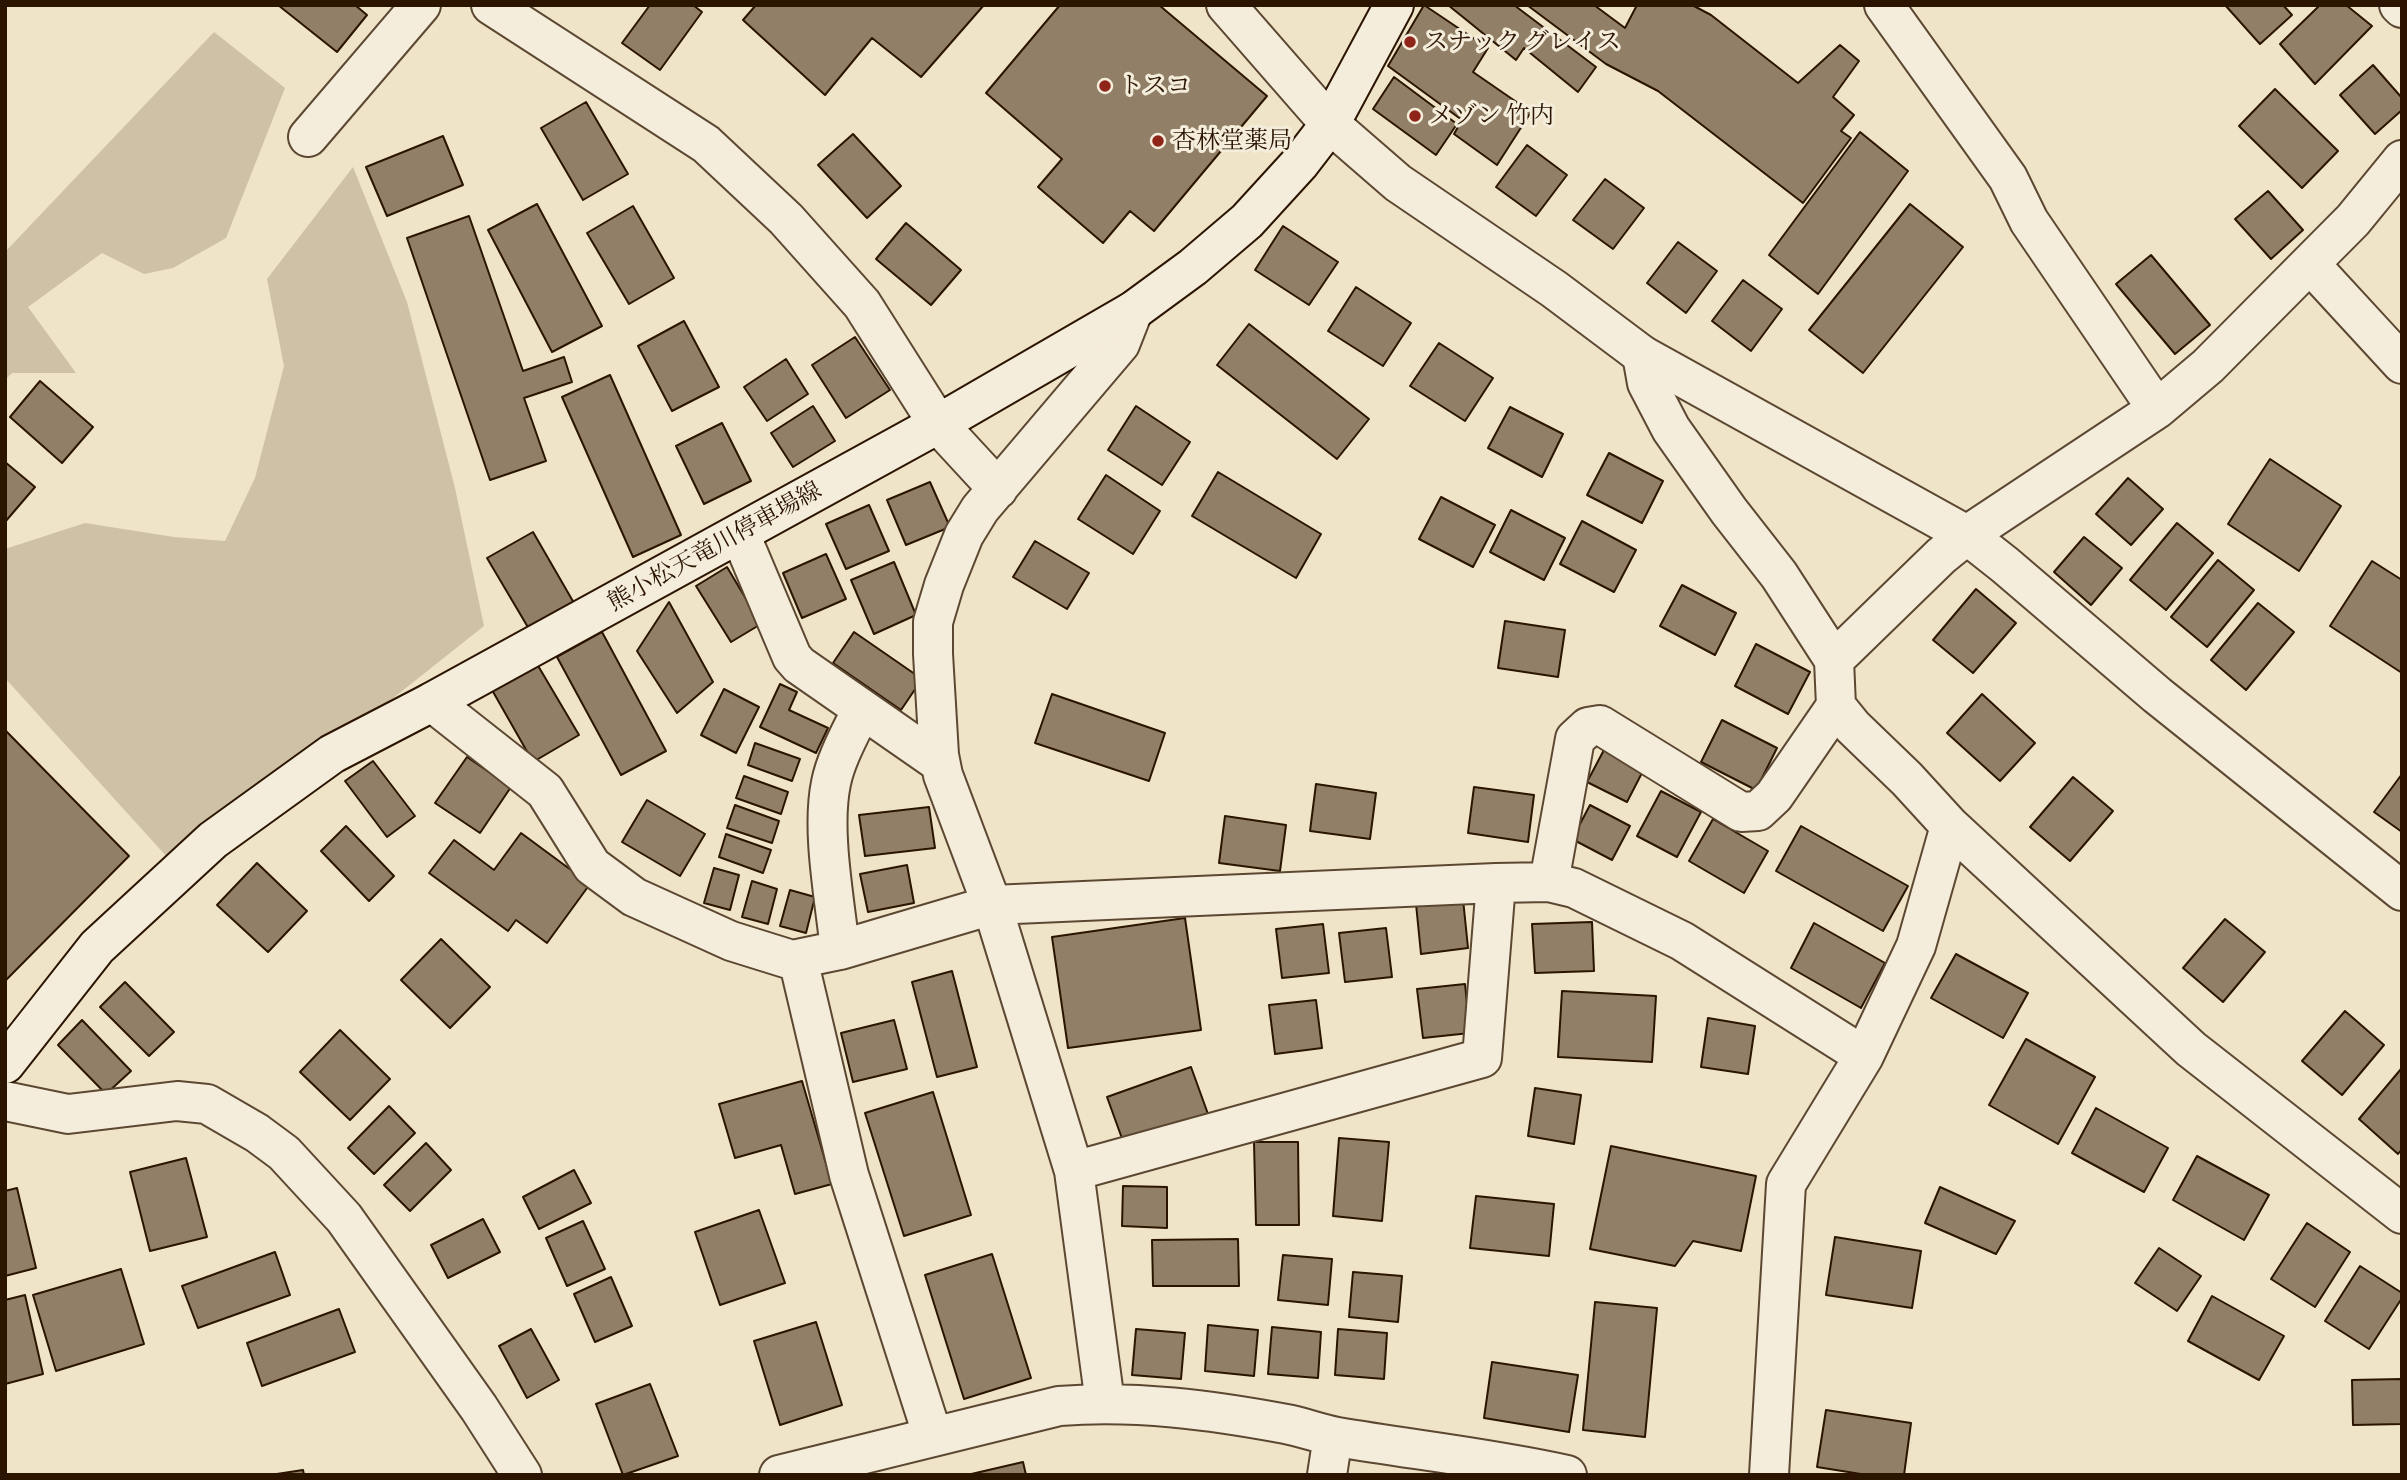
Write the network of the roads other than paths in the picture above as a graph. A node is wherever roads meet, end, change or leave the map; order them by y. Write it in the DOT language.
graph roads {
  1 [pos="421,5"];
  2 [pos="491,5"];
  3 [pos="1226,5"];
  4 [pos="1394,5"];
  5 [pos="1884,5"];
  6 [pos="1330,124"];
  7 [pos="308,138"];
  8 [pos="2402,160"];
  9 [pos="2310,264"];
  10 [pos="1133,311"];
  11 [pos="1642,355"];
  12 [pos="2402,364"];
  13 [pos="2157,409"];
  14 [pos="938,424"];
  15 [pos="998,489"];
  16 [pos="740,534"];
  17 [pos="1967,536"];
  18 [pos="1834,660"];
  19 [pos="432,702"];
  20 [pos="1836,706"];
  21 [pos="862,709"];
  22 [pos="940,763"];
  23 [pos="1950,826"];
  24 [pos="1496,883"];
  25 [pos="1549,883"];
  26 [pos="2402,891"];
  27 [pos="992,905"];
  28 [pos="840,950"];
  29 [pos="798,959"];
  30 [pos="1864,1056"];
  31 [pos="5,1064"];
  32 [pos="5,1101"];
  33 [pos="1073,1171"];
  34 [pos="2402,1214"];
  35 [pos="1105,1403"];
  36 [pos="1333,1436"];
  37 [pos="933,1437"];
  38 [pos="522,1475"];
  39 [pos="779,1475"];
  40 [pos="1327,1475"];
  41 [pos="1567,1475"];
  42 [pos="1769,1475"];
  1 -- 7 [label="street"];
  2 -- 14 [label="street"];
  3 -- 6 [label="street"];
  4 -- 6 [label="street, 熊小松天竜川停車場線"];
  5 -- 13 [label="street"];
  6 -- 10 [label="street, 熊小松天竜川停車場線"];
  6 -- 11 [label="street"];
  8 -- 9 [label="street"];
  9 -- 12 [label="street"];
  9 -- 13 [label="street"];
  10 -- 14 [label="street, 熊小松天竜川停車場線"];
  10 -- 15 [label="street"];
  11 -- 17 [label="street"];
  11 -- 18 [label="street"];
  13 -- 17 [label="street"];
  14 -- 15 [label="street"];
  14 -- 16 [label="street, 熊小松天竜川停車場線"];
  15 -- 22 [label="street"];
  16 -- 19 [label="street, 熊小松天竜川停車場線"];
  16 -- 21 [label="street"];
  17 -- 18 [label="street"];
  17 -- 26 [label="street"];
  18 -- 20 [label="street"];
  19 -- 29 [label="street"];
  19 -- 31 [label="street, 熊小松天竜川停車場線"];
  20 -- 23 [label="street"];
  20 -- 25 [label="street"];
  21 -- 22 [label="street"];
  21 -- 28 [label="street"];
  22 -- 27 [label="street"];
  23 -- 30 [label="street"];
  23 -- 34 [label="street"];
  24 -- 25 [label="street"];
  24 -- 27 [label="street"];
  24 -- 33 [label="street"];
  25 -- 30 [label="street"];
  27 -- 28 [label="street"];
  27 -- 33 [label="street"];
  28 -- 29 [label="street"];
  29 -- 37 [label="street"];
  30 -- 42 [label="street"];
  32 -- 38 [label="street"];
  33 -- 35 [label="street"];
  35 -- 36 [label="street"];
  35 -- 37 [label="street"];
  36 -- 40 [label="street"];
  36 -- 41 [label="street"];
  37 -- 39 [label="street"];
}
